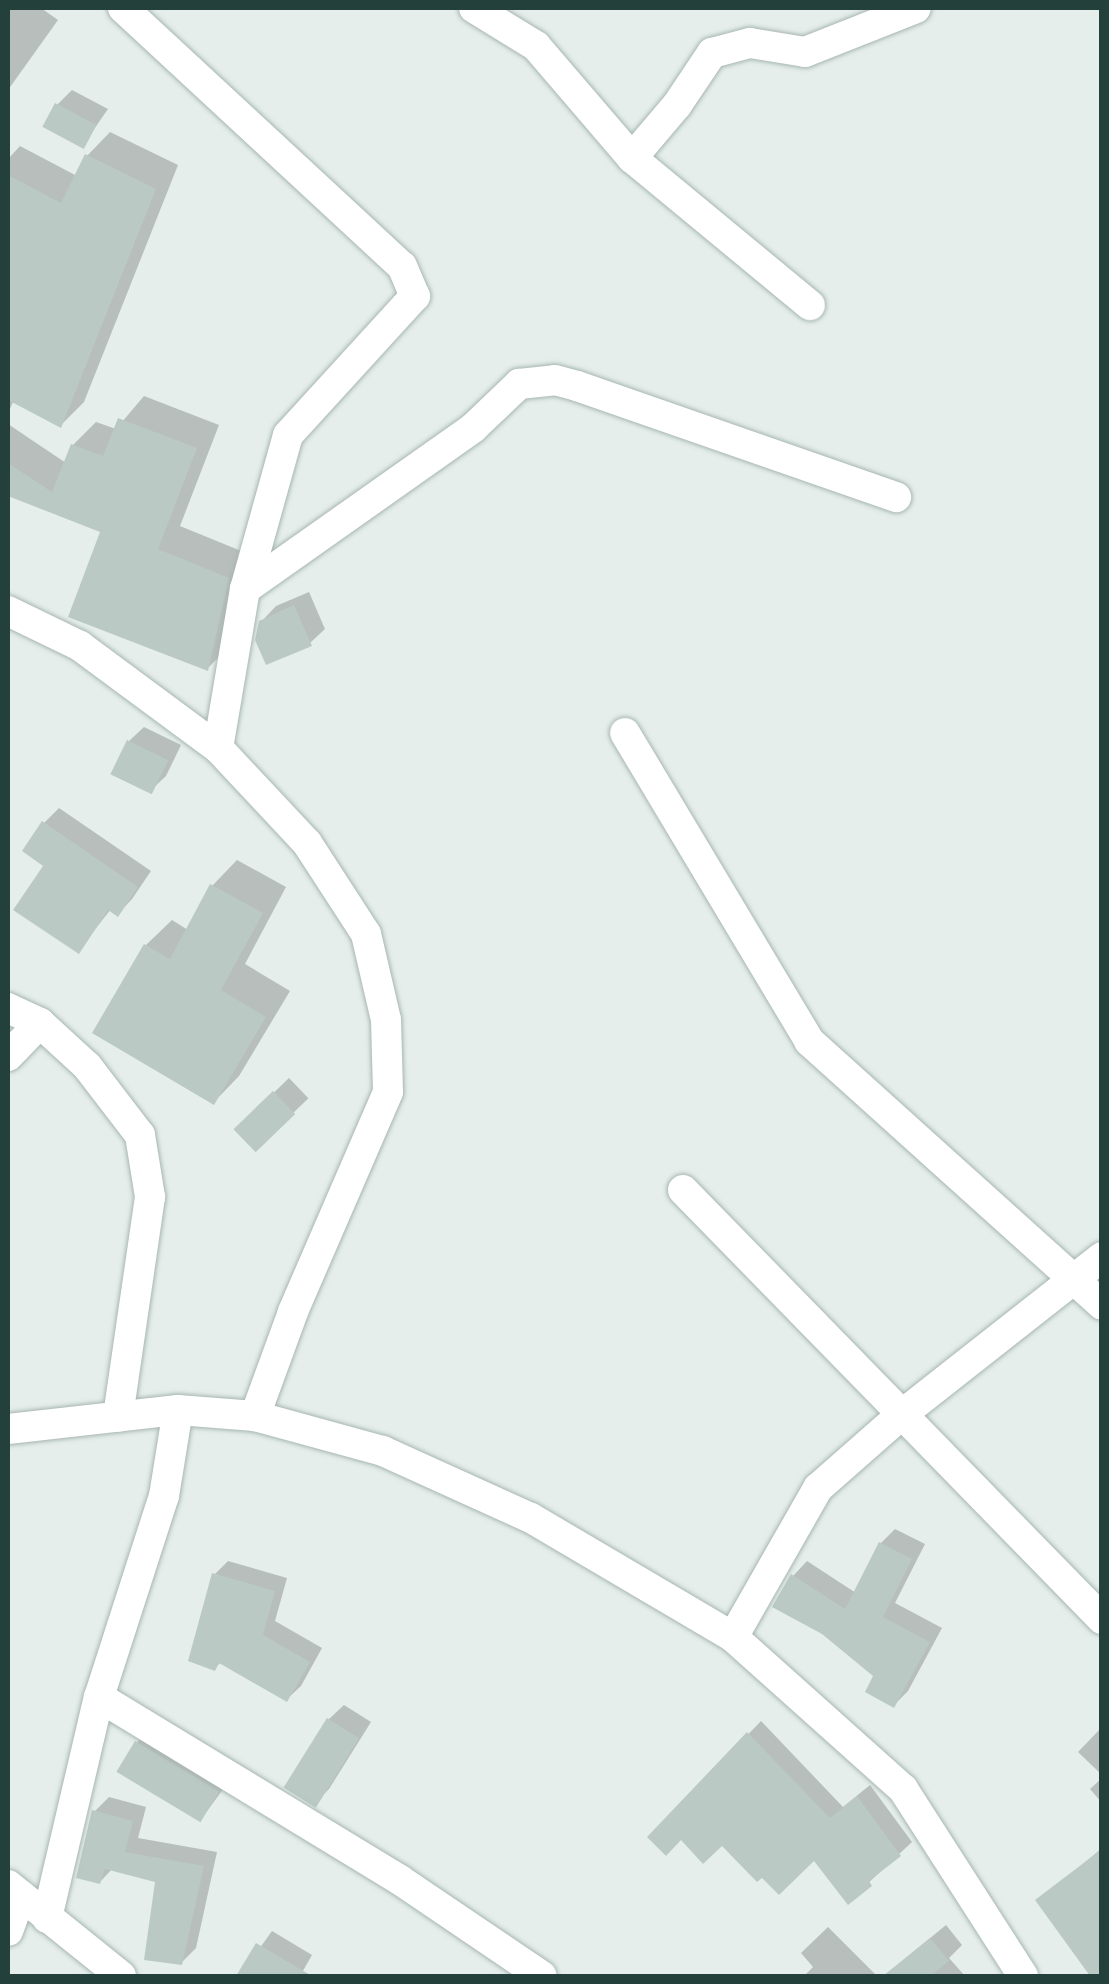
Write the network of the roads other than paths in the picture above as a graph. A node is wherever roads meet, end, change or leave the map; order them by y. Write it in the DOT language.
graph roads {
  1 [pos="123,8"];
  2 [pos="474,8"];
  3 [pos="916,8"];
  4 [pos="632,158"];
  5 [pos="810,305"];
  6 [pos="896,497"];
  7 [pos="245,589"];
  8 [pos="8,611"];
  9 [pos="625,733"];
  10 [pos="218,748"];
  11 [pos="8,1008"];
  12 [pos="40,1023"];
  13 [pos="8,1056"];
  14 [pos="684,1190"];
  15 [pos="1102,1257"];
  16 [pos="1074,1279"];
  17 [pos="1102,1306"];
  18 [pos="178,1410"];
  19 [pos="255,1416"];
  20 [pos="900,1416"];
  21 [pos="118,1417"];
  22 [pos="8,1429"];
  23 [pos="1102,1619"];
  24 [pos="734,1636"];
  25 [pos="100,1698"];
  26 [pos="14,1890"];
  27 [pos="48,1918"];
  28 [pos="8,1930"];
  29 [pos="121,1976"];
  30 [pos="542,1976"];
  31 [pos="1023,1976"];
  1 -- 7 [label="street"];
  2 -- 4 [label="street"];
  3 -- 4 [label="street"];
  4 -- 5 [label="street"];
  6 -- 7 [label="street"];
  7 -- 10 [label="street"];
  8 -- 10 [label="street"];
  9 -- 16 [label="street"];
  10 -- 19 [label="street"];
  11 -- 12 [label="street"];
  12 -- 13 [label="street"];
  12 -- 21 [label="street"];
  14 -- 20 [label="street"];
  15 -- 16 [label="street"];
  16 -- 17 [label="street"];
  16 -- 20 [label="street"];
  18 -- 19 [label="street"];
  18 -- 21 [label="street"];
  18 -- 25 [label="street"];
  19 -- 24 [label="street"];
  20 -- 23 [label="street"];
  20 -- 24 [label="street"];
  21 -- 22 [label="street"];
  24 -- 31 [label="street"];
  25 -- 27 [label="street"];
  25 -- 30 [label="street"];
  26 -- 27 [label="street"];
  26 -- 28 [label="street"];
  27 -- 29 [label="street"];
}
